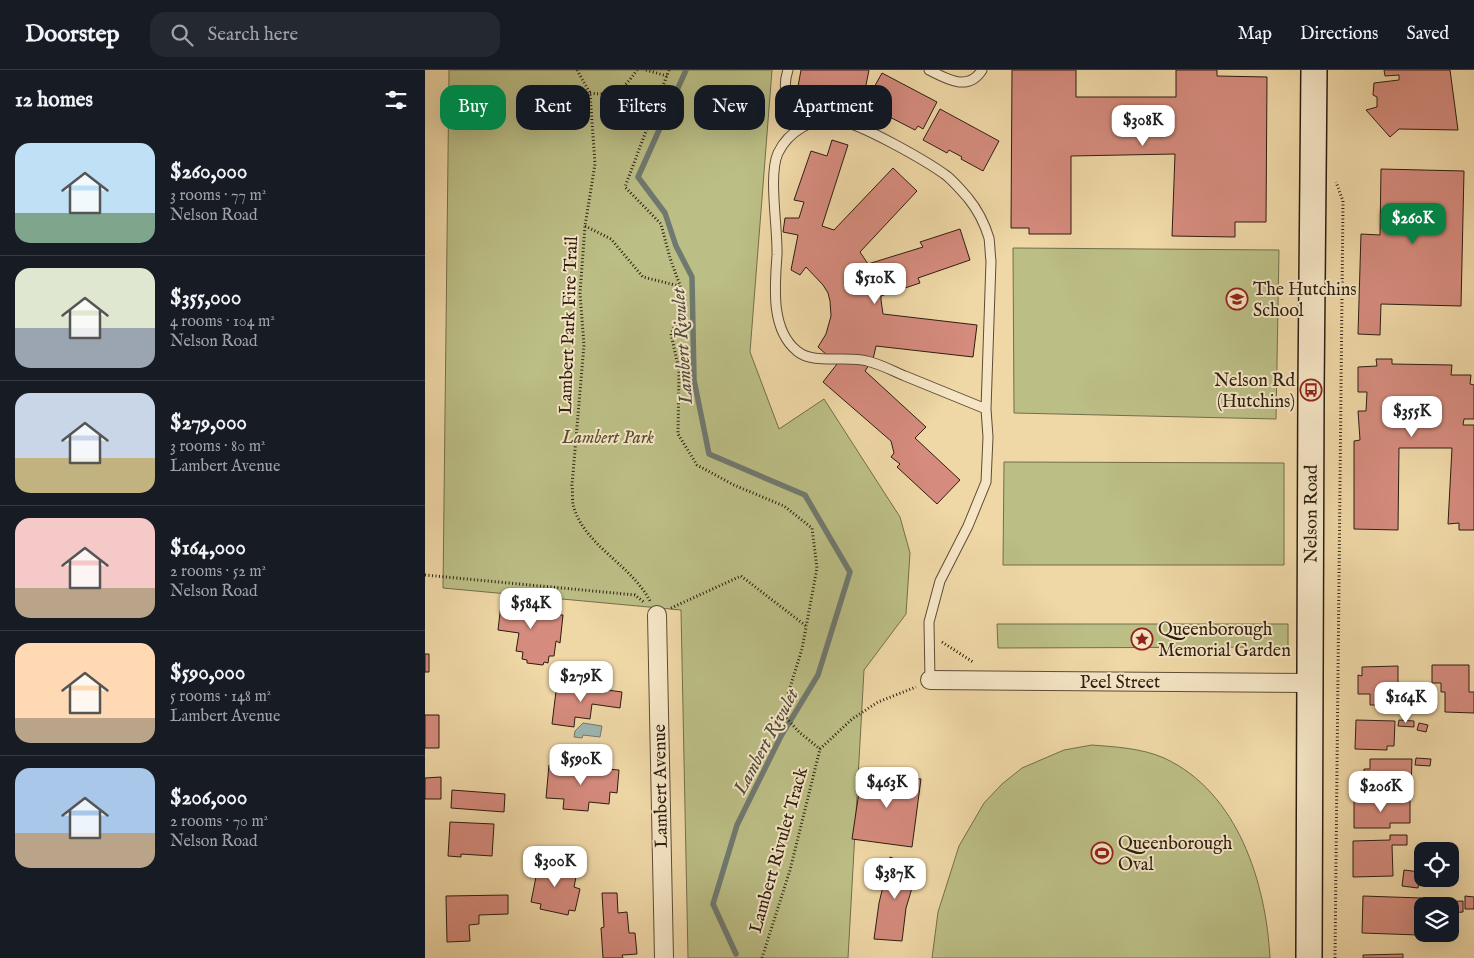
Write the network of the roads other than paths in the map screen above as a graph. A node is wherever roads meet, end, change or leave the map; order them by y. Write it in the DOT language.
graph roads {
  1 [pos="788,70"];
  2 [pos="929,70"];
  3 [pos="982,70"];
  4 [pos="1314,70"];
  5 [pos="785,85"];
  6 [pos="798,130"];
  7 [pos="862,130"];
  8 [pos="986,409"];
  9 [pos="657,615"];
  10 [pos="930,680"];
  11 [pos="1310,683"];
  12 [pos="665,958"];
  13 [pos="1309,958"];
  1 -- 5 [label="lane"];
  2 -- 3 [label="lane"];
  4 -- 11 [label="street, Nelson Road"];
  6 -- 8 [label="lane"];
  7 -- 8 [label="lane"];
  8 -- 10 [label="lane"];
  9 -- 12 [label="street, Lambert Avenue"];
  10 -- 11 [label="street, Peel Street"];
  11 -- 13 [label="street, Nelson Road"];
}
